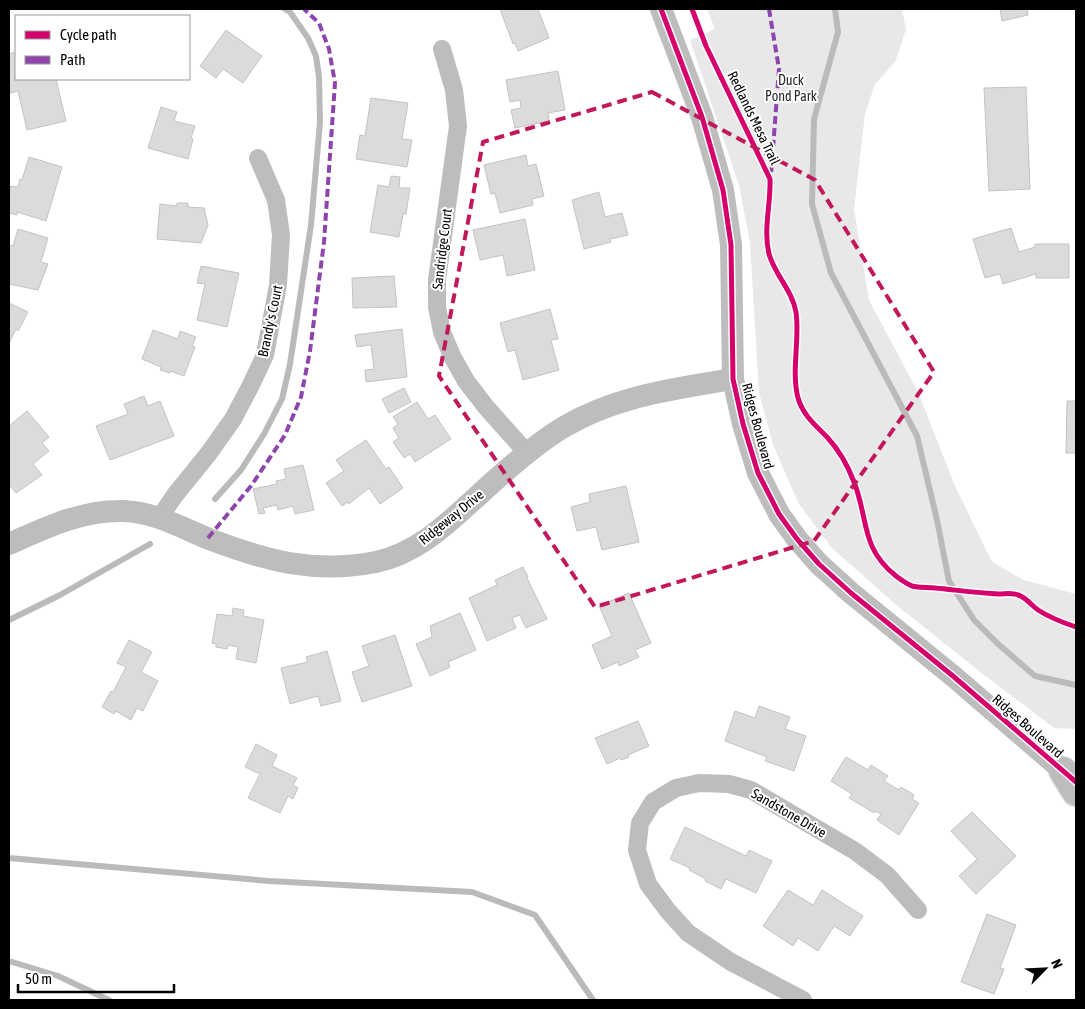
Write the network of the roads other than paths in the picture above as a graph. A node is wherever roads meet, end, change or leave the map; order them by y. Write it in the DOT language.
graph roads {
  1 [pos="661,9"];
  2 [pos="442,49"];
  3 [pos="258,158"];
  4 [pos="733,379"];
  5 [pos="527,453"];
  6 [pos="160,517"];
  7 [pos="9,544"];
  8 [pos="1073,780"];
  9 [pos="918,910"];
  10 [pos="803,1000"];
  1 -- 4 [label="street, Ridges Boulevard"];
  2 -- 5 [label="street, Sandridge Court"];
  3 -- 6 [label="street, Brandy's Court"];
  4 -- 5 [label="street, Ridgeway Drive"];
  4 -- 8 [label="street, Ridges Boulevard"];
  5 -- 6 [label="street, Ridgeway Drive"];
  6 -- 7 [label="street, Ridgeway Drive"];
  9 -- 10 [label="street, Sandstone Drive"];
}
